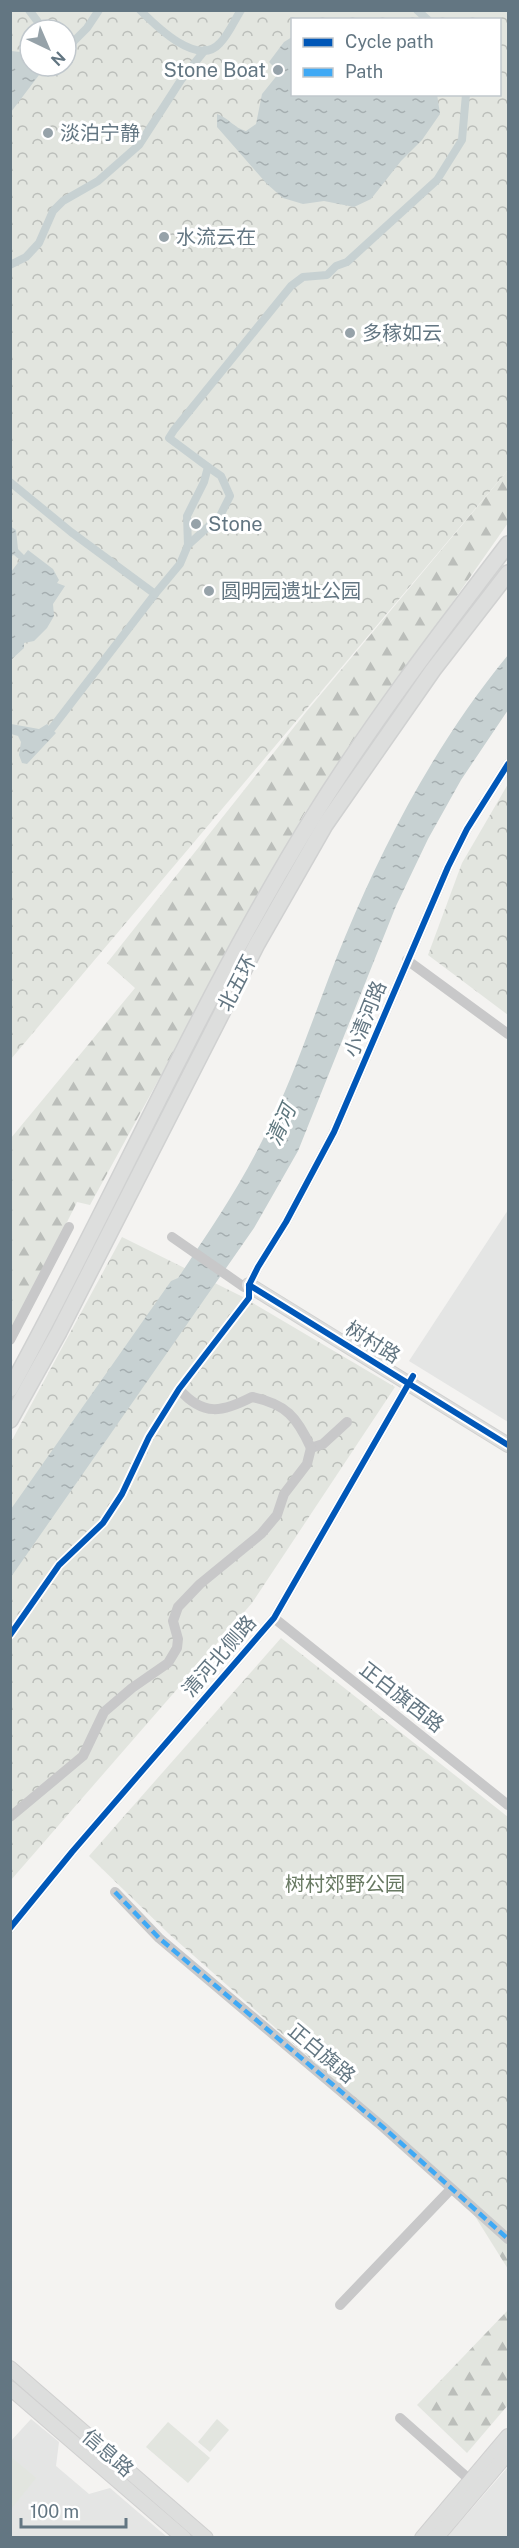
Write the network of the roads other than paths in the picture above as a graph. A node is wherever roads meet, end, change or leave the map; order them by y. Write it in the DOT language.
graph roads {
  1 [pos="508,540"];
  2 [pos="508,544"];
  3 [pos="508,575"];
  4 [pos="474,590"];
  5 [pos="508,764"];
  6 [pos="407,960"];
  7 [pos="508,1035"];
  8 [pos="69,1227"];
  9 [pos="172,1237"];
  10 [pos="243,1283"];
  11 [pos="10,1340"];
  12 [pos="411,1380"];
  13 [pos="10,1389"];
  14 [pos="179,1389"];
  15 [pos="10,1420"];
  16 [pos="346,1422"];
  17 [pos="508,1436"];
  18 [pos="508,1445"];
  19 [pos="311,1448"];
  20 [pos="274,1618"];
  21 [pos="10,1635"];
  22 [pos="508,1804"];
  23 [pos="10,1817"];
  24 [pos="115,1892"];
  25 [pos="10,1928"];
  26 [pos="451,2189"];
  27 [pos="508,2239"];
  28 [pos="340,2305"];
  29 [pos="10,2368"];
  30 [pos="10,2388"];
  31 [pos="400,2418"];
  32 [pos="508,2436"];
  33 [pos="508,2453"];
  34 [pos="470,2480"];
  35 [pos="184,2538"];
  36 [pos="206,2538"];
  37 [pos="422,2538"];
  38 [pos="436,2538"];
  1 -- 4 [label="highway"];
  2 -- 4 [label="highway, 北五环"];
  3 -- 15 [label="highway, 北五环"];
  4 -- 13 [label="highway, 北五环"];
  5 -- 6 [label="street, 小清河路"];
  6 -- 7 [label="street"];
  6 -- 10 [label="street, 小清河路"];
  8 -- 11 [label="street"];
  9 -- 10 [label="street"];
  10 -- 12 [label="main road, 树村路"];
  10 -- 14 [label="street, 小清河路"];
  12 -- 17 [label="main road, 树村路"];
  12 -- 18 [label="main road, 树村路"];
  12 -- 20 [label="street, 清河北侧路"];
  14 -- 19 [label="street"];
  14 -- 21 [label="street, 小清河路"];
  16 -- 19 [label="street"];
  19 -- 23 [label="street"];
  20 -- 22 [label="street, 正白旗西路"];
  20 -- 25 [label="street, 清河北侧路"];
  24 -- 26 [label="street, 正白旗路"];
  26 -- 27 [label="street, 正白旗路"];
  26 -- 28 [label="street"];
  29 -- 36 [label="main road, 信息路"];
  30 -- 35 [label="main road, 信息路"];
  31 -- 34 [label="street"];
  32 -- 34 [label="main road"];
  33 -- 38 [label="main road"];
  34 -- 37 [label="main road"];
}
